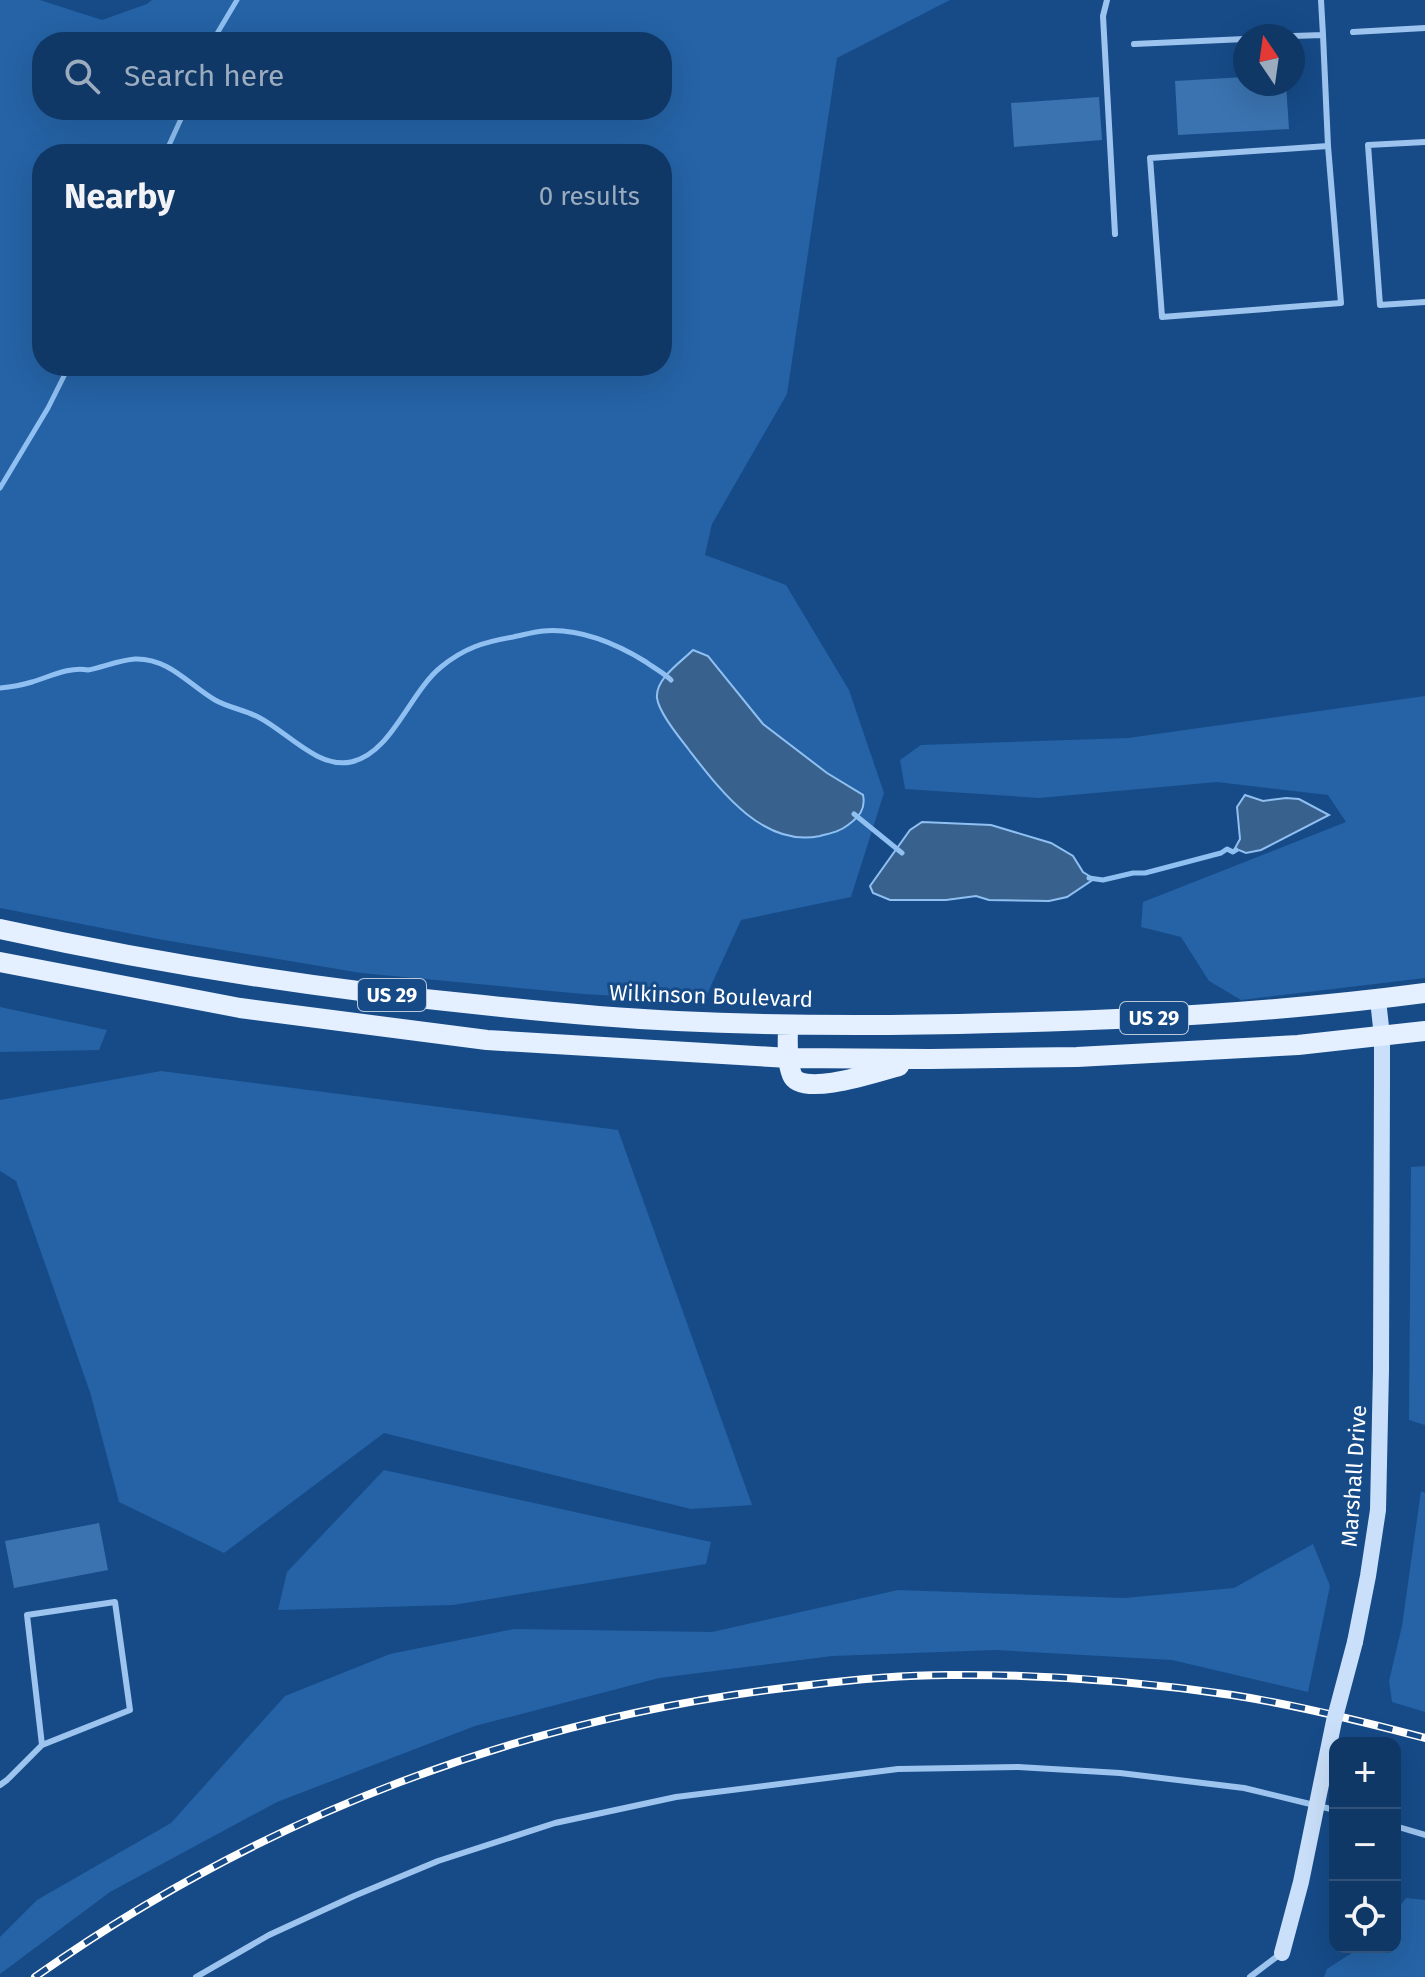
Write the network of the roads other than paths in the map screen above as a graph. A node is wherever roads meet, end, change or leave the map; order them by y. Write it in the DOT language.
graph roads {
  1 [pos="1107,0"];
  2 [pos="1321,0"];
  3 [pos="1425,28"];
  4 [pos="1353,32"];
  5 [pos="1323,35"];
  6 [pos="1305,36"];
  7 [pos="1233,40"];
  8 [pos="1134,44"];
  9 [pos="1425,142"];
  10 [pos="1328,146"];
  11 [pos="1115,234"];
  12 [pos="1425,302"];
  13 [pos="0,929"];
  14 [pos="0,962"];
  15 [pos="1425,993"];
  16 [pos="1378,1000"];
  17 [pos="788,1025"];
  18 [pos="1425,1031"];
  19 [pos="1382,1036"];
  20 [pos="789,1058"];
  21 [pos="42,1745"];
  22 [pos="0,1785"];
  23 [pos="1331,1809"];
  24 [pos="1401,1828"];
  25 [pos="1425,1835"];
  26 [pos="1282,1953"];
  27 [pos="196,1977"];
  28 [pos="1250,1977"];
  1 -- 11 [label="lane"];
  2 -- 5 [label="lane"];
  3 -- 4 [label="lane"];
  5 -- 6 [label="lane"];
  5 -- 10 [label="lane"];
  7 -- 8 [label="lane"];
  9 -- 12 [label="lane"];
  10 -- 10 [label="lane"];
  13 -- 17 [label="main road, Wilkinson Boulevard / US 29"];
  14 -- 20 [label="main road, US 29"];
  15 -- 16 [label="main road, Wilkinson Boulevard / US 29"];
  16 -- 17 [label="main road, Wilkinson Boulevard / US 29"];
  16 -- 19 [label="street, Marshall Drive"];
  17 -- 20 [label="main road"];
  18 -- 19 [label="main road, US 29"];
  19 -- 20 [label="main road, US 29"];
  19 -- 26 [label="street, Marshall Drive, bridge"];
  21 -- 21 [label="lane"];
  21 -- 22 [label="lane"];
  23 -- 27 [label="lane"];
  24 -- 25 [label="lane"];
  26 -- 28 [label="lane, Marshall Drive"];
}
